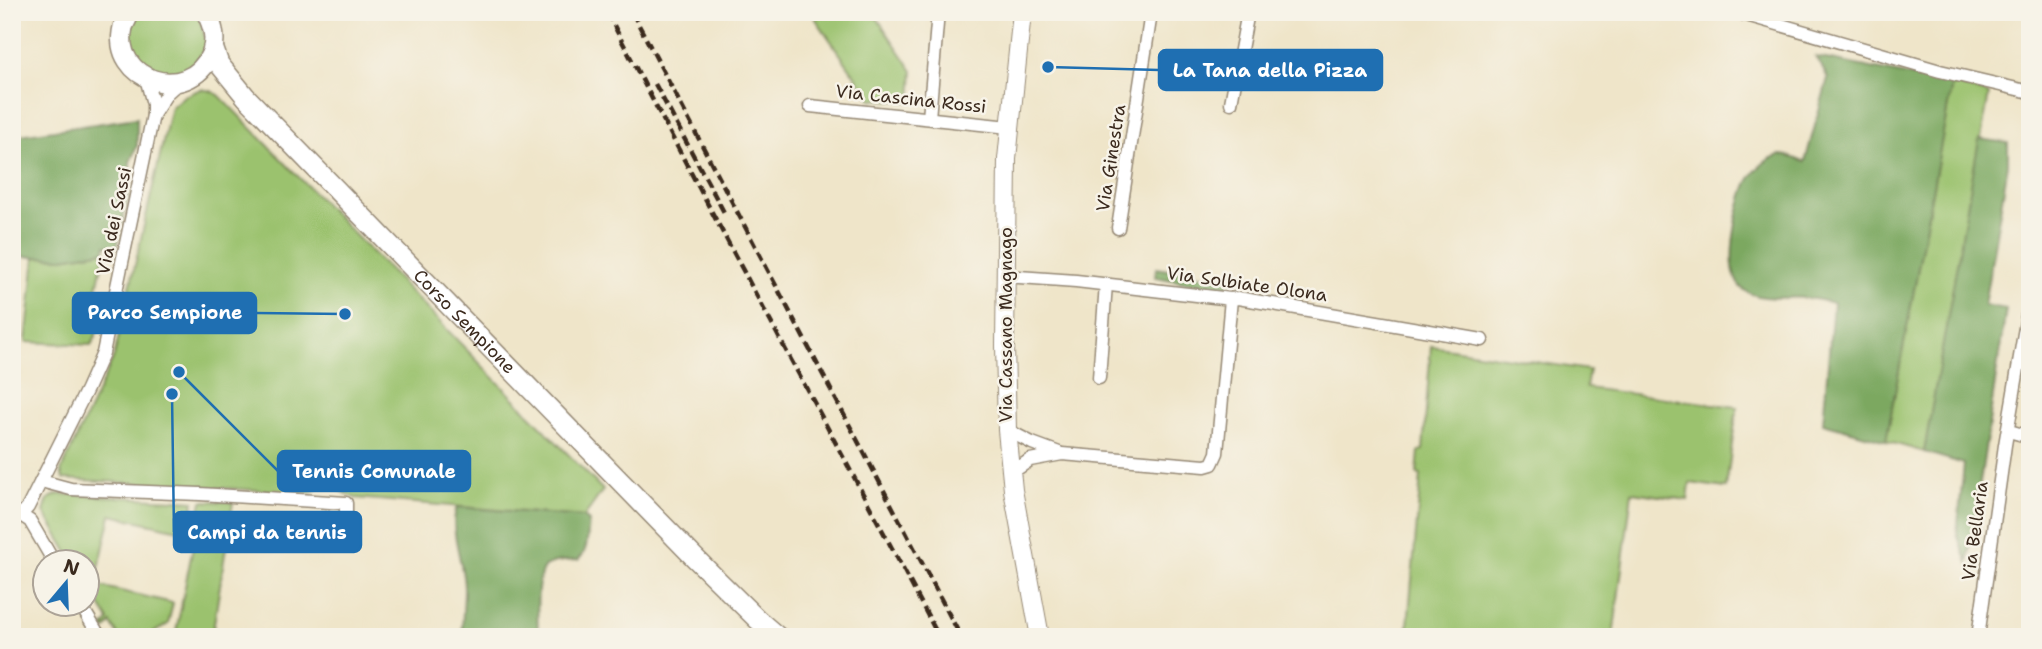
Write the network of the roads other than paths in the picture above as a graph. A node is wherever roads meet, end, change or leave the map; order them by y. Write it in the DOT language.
graph roads {
  1 [pos="130,12"];
  2 [pos="206,12"];
  3 [pos="938,12"];
  4 [pos="1022,12"];
  5 [pos="1148,12"];
  6 [pos="1248,12"];
  7 [pos="1736,12"];
  8 [pos="213,47"];
  9 [pos="146,78"];
  10 [pos="186,79"];
  11 [pos="235,86"];
  12 [pos="2030,92"];
  13 [pos="1231,103"];
  14 [pos="810,106"];
  15 [pos="153,115"];
  16 [pos="929,118"];
  17 [pos="1009,127"];
  18 [pos="1118,228"];
  19 [pos="1005,276"];
  20 [pos="1106,284"];
  21 [pos="2030,298"];
  22 [pos="1231,299"];
  23 [pos="1482,340"];
  24 [pos="1100,378"];
  25 [pos="1007,430"];
  26 [pos="2009,431"];
  27 [pos="2030,437"];
  28 [pos="1062,454"];
  29 [pos="1011,473"];
  30 [pos="41,481"];
  31 [pos="15,515"];
  32 [pos="346,526"];
  33 [pos="46,548"];
  34 [pos="88,618"];
  35 [pos="757,628"];
  36 [pos="100,637"];
  37 [pos="772,637"];
  38 [pos="778,637"];
  39 [pos="1040,637"];
  40 [pos="1978,637"];
  1 -- 9 [label="main road"];
  2 -- 8 [label="main road, Corso Sempione"];
  3 -- 16 [label="street"];
  4 -- 17 [label="street, Via Cassano Magnago"];
  5 -- 18 [label="street, Via Ginestra"];
  6 -- 13 [label="street"];
  7 -- 12 [label="street"];
  8 -- 10 [label="main road"];
  8 -- 11 [label="main road, Corso Sempione"];
  9 -- 10 [label="main road"];
  9 -- 15 [label="street, Via dei Sassi"];
  10 -- 11 [label="main road"];
  10 -- 15 [label="street, Via dei Sassi"];
  11 -- 35 [label="main road, Corso Sempione"];
  14 -- 16 [label="street, Via Cascina Rossi"];
  15 -- 30 [label="street, Via dei Sassi"];
  16 -- 17 [label="street, Via Cascina Rossi"];
  17 -- 19 [label="street, Via Cassano Magnago"];
  19 -- 20 [label="street, Via Solbiate Olona"];
  19 -- 25 [label="street, Via Cassano Magnago"];
  20 -- 22 [label="street, Via Solbiate Olona"];
  20 -- 24 [label="street"];
  21 -- 26 [label="street, Via Bellaria"];
  22 -- 23 [label="street, Via Solbiate Olona"];
  22 -- 28 [label="street"];
  25 -- 28 [label="street"];
  25 -- 29 [label="street, Via Cassano Magnago"];
  26 -- 27 [label="street"];
  26 -- 40 [label="street, Via Bellaria"];
  28 -- 29 [label="street"];
  29 -- 39 [label="street, Via Cassano Magnago"];
  30 -- 31 [label="street, Via dei Sassi"];
  30 -- 32 [label="street"];
  31 -- 33 [label="street"];
  34 -- 36 [label="street"];
  35 -- 37 [label="street"];
  35 -- 38 [label="main road, Corso Sempione"];
}
